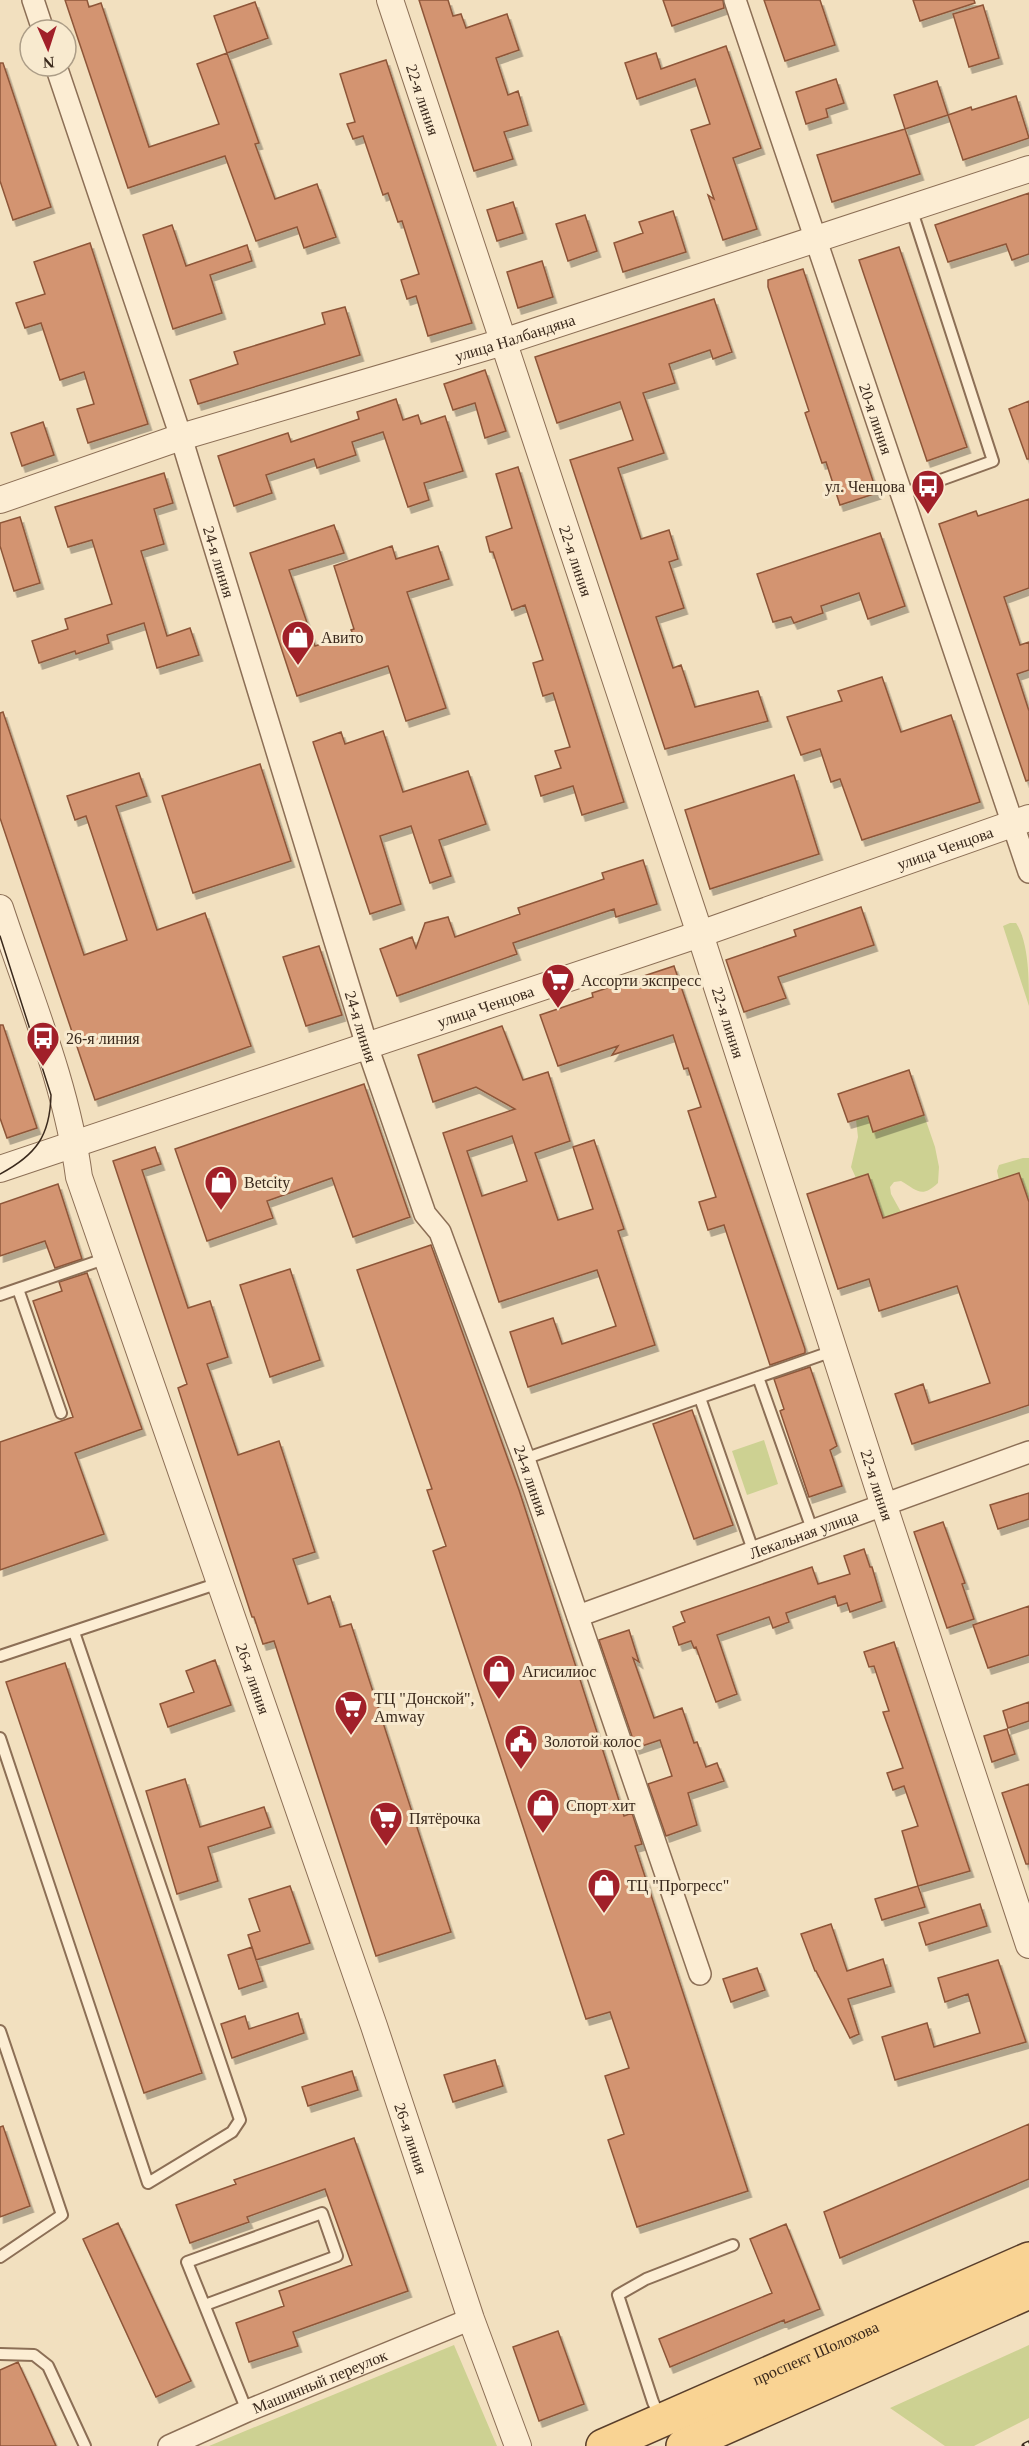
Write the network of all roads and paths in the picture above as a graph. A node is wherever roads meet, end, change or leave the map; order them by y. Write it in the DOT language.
graph roads {
  1 [pos="33,0"];
  2 [pos="390,0"];
  3 [pos="735,0"];
  4 [pos="40,18"];
  5 [pos="60,78"];
  6 [pos="1029,169"];
  7 [pos="910,207"];
  8 [pos="816,238"];
  9 [pos="502,342"];
  10 [pos="182,437"];
  11 [pos="902,494"];
  12 [pos="0,500"];
  13 [pos="1021,820"];
  14 [pos="1029,872"];
  15 [pos="0,908"];
  16 [pos="700,934"];
  17 [pos="368,1046"];
  18 [pos="74,1142"];
  19 [pos="0,1169"];
  20 [pos="107,1258"];
  21 [pos="18,1289"];
  22 [pos="0,1295"];
  23 [pos="833,1351"];
  24 [pos="758,1377"];
  25 [pos="700,1398"];
  26 [pos="61,1413"];
  27 [pos="1029,1452"];
  28 [pos="524,1460"];
  29 [pos="884,1506"];
  30 [pos="813,1532"];
  31 [pos="754,1553"];
  32 [pos="220,1583"];
  33 [pos="578,1616"];
  34 [pos="74,1632"];
  35 [pos="0,1656"];
  36 [pos="0,1738"];
  37 [pos="1029,1945"];
  38 [pos="700,1974"];
  39 [pos="0,2031"];
  40 [pos="734,2246"];
  41 [pos="0,2258"];
  42 [pos="1029,2259"];
  43 [pos="1029,2292"];
  44 [pos="205,2306"];
  45 [pos="471,2319"];
  46 [pos="0,2355"];
  47 [pos="247,2411"];
  48 [pos="661,2419"];
  49 [pos="85,2446"];
  50 [pos="169,2446"];
  51 [pos="518,2446"];
  52 [pos="603,2446"];
  53 [pos="683,2446"];
  1 -- 4 [label="street"];
  2 -- 9 [label="street, 22-я линия"];
  3 -- 8 [label="street, 20-я линия"];
  5 -- 10 [label="street, 24-я линия"];
  6 -- 7 [label="street, улица Налбандяна"];
  7 -- 8 [label="street, улица Налбандяна"];
  7 -- 11 [label="lane"];
  8 -- 9 [label="street, улица Налбандяна"];
  8 -- 11 [label="street, 20-я линия"];
  9 -- 10 [label="street, улица Налбандяна"];
  9 -- 16 [label="street, 22-я линия"];
  10 -- 12 [label="street, улица Налбандяна"];
  10 -- 17 [label="street, 24-я линия"];
  11 -- 13 [label="street, 20-я линия"];
  13 -- 14 [label="street, 20-я линия"];
  13 -- 16 [label="street, улица Ченцова"];
  15 -- 18 [label="street, 26-я линия"];
  16 -- 17 [label="street, улица Ченцова"];
  16 -- 23 [label="street, 22-я линия"];
  17 -- 18 [label="street, улица Ченцова"];
  17 -- 28 [label="street, 24-я линия"];
  18 -- 19 [label="street, улица Ченцова"];
  18 -- 20 [label="street, 26-я линия"];
  20 -- 21 [label="lane"];
  20 -- 32 [label="street, 26-я линия"];
  21 -- 22 [label="lane"];
  21 -- 26 [label="lane"];
  23 -- 24 [label="lane"];
  23 -- 29 [label="street, 22-я линия"];
  24 -- 25 [label="lane"];
  24 -- 30 [label="lane"];
  25 -- 28 [label="lane"];
  25 -- 31 [label="lane"];
  27 -- 29 [label="street, Лекальная улица"];
  28 -- 33 [label="street, 24-я линия"];
  29 -- 30 [label="street, Лекальная улица"];
  29 -- 37 [label="street, 22-я линия"];
  30 -- 31 [label="street, Лекальная улица"];
  31 -- 33 [label="street, Лекальная улица"];
  32 -- 34 [label="lane"];
  32 -- 45 [label="street, 26-я линия"];
  33 -- 38 [label="street, 24-я линия"];
  34 -- 35 [label="lane"];
  34 -- 36 [label="lane"];
  39 -- 41 [label="lane"];
  40 -- 48 [label="lane"];
  42 -- 48 [label="main road, проспект Шолохова"];
  43 -- 53 [label="main road, проспект Шолохова"];
  44 -- 44 [label="lane"];
  44 -- 47 [label="lane"];
  45 -- 47 [label="street, Машинный переулок"];
  45 -- 51 [label="street, 26-я линия"];
  46 -- 49 [label="lane"];
  47 -- 50 [label="street, Машинный переулок"];
  48 -- 52 [label="main road, проспект Шолохова"];
}
